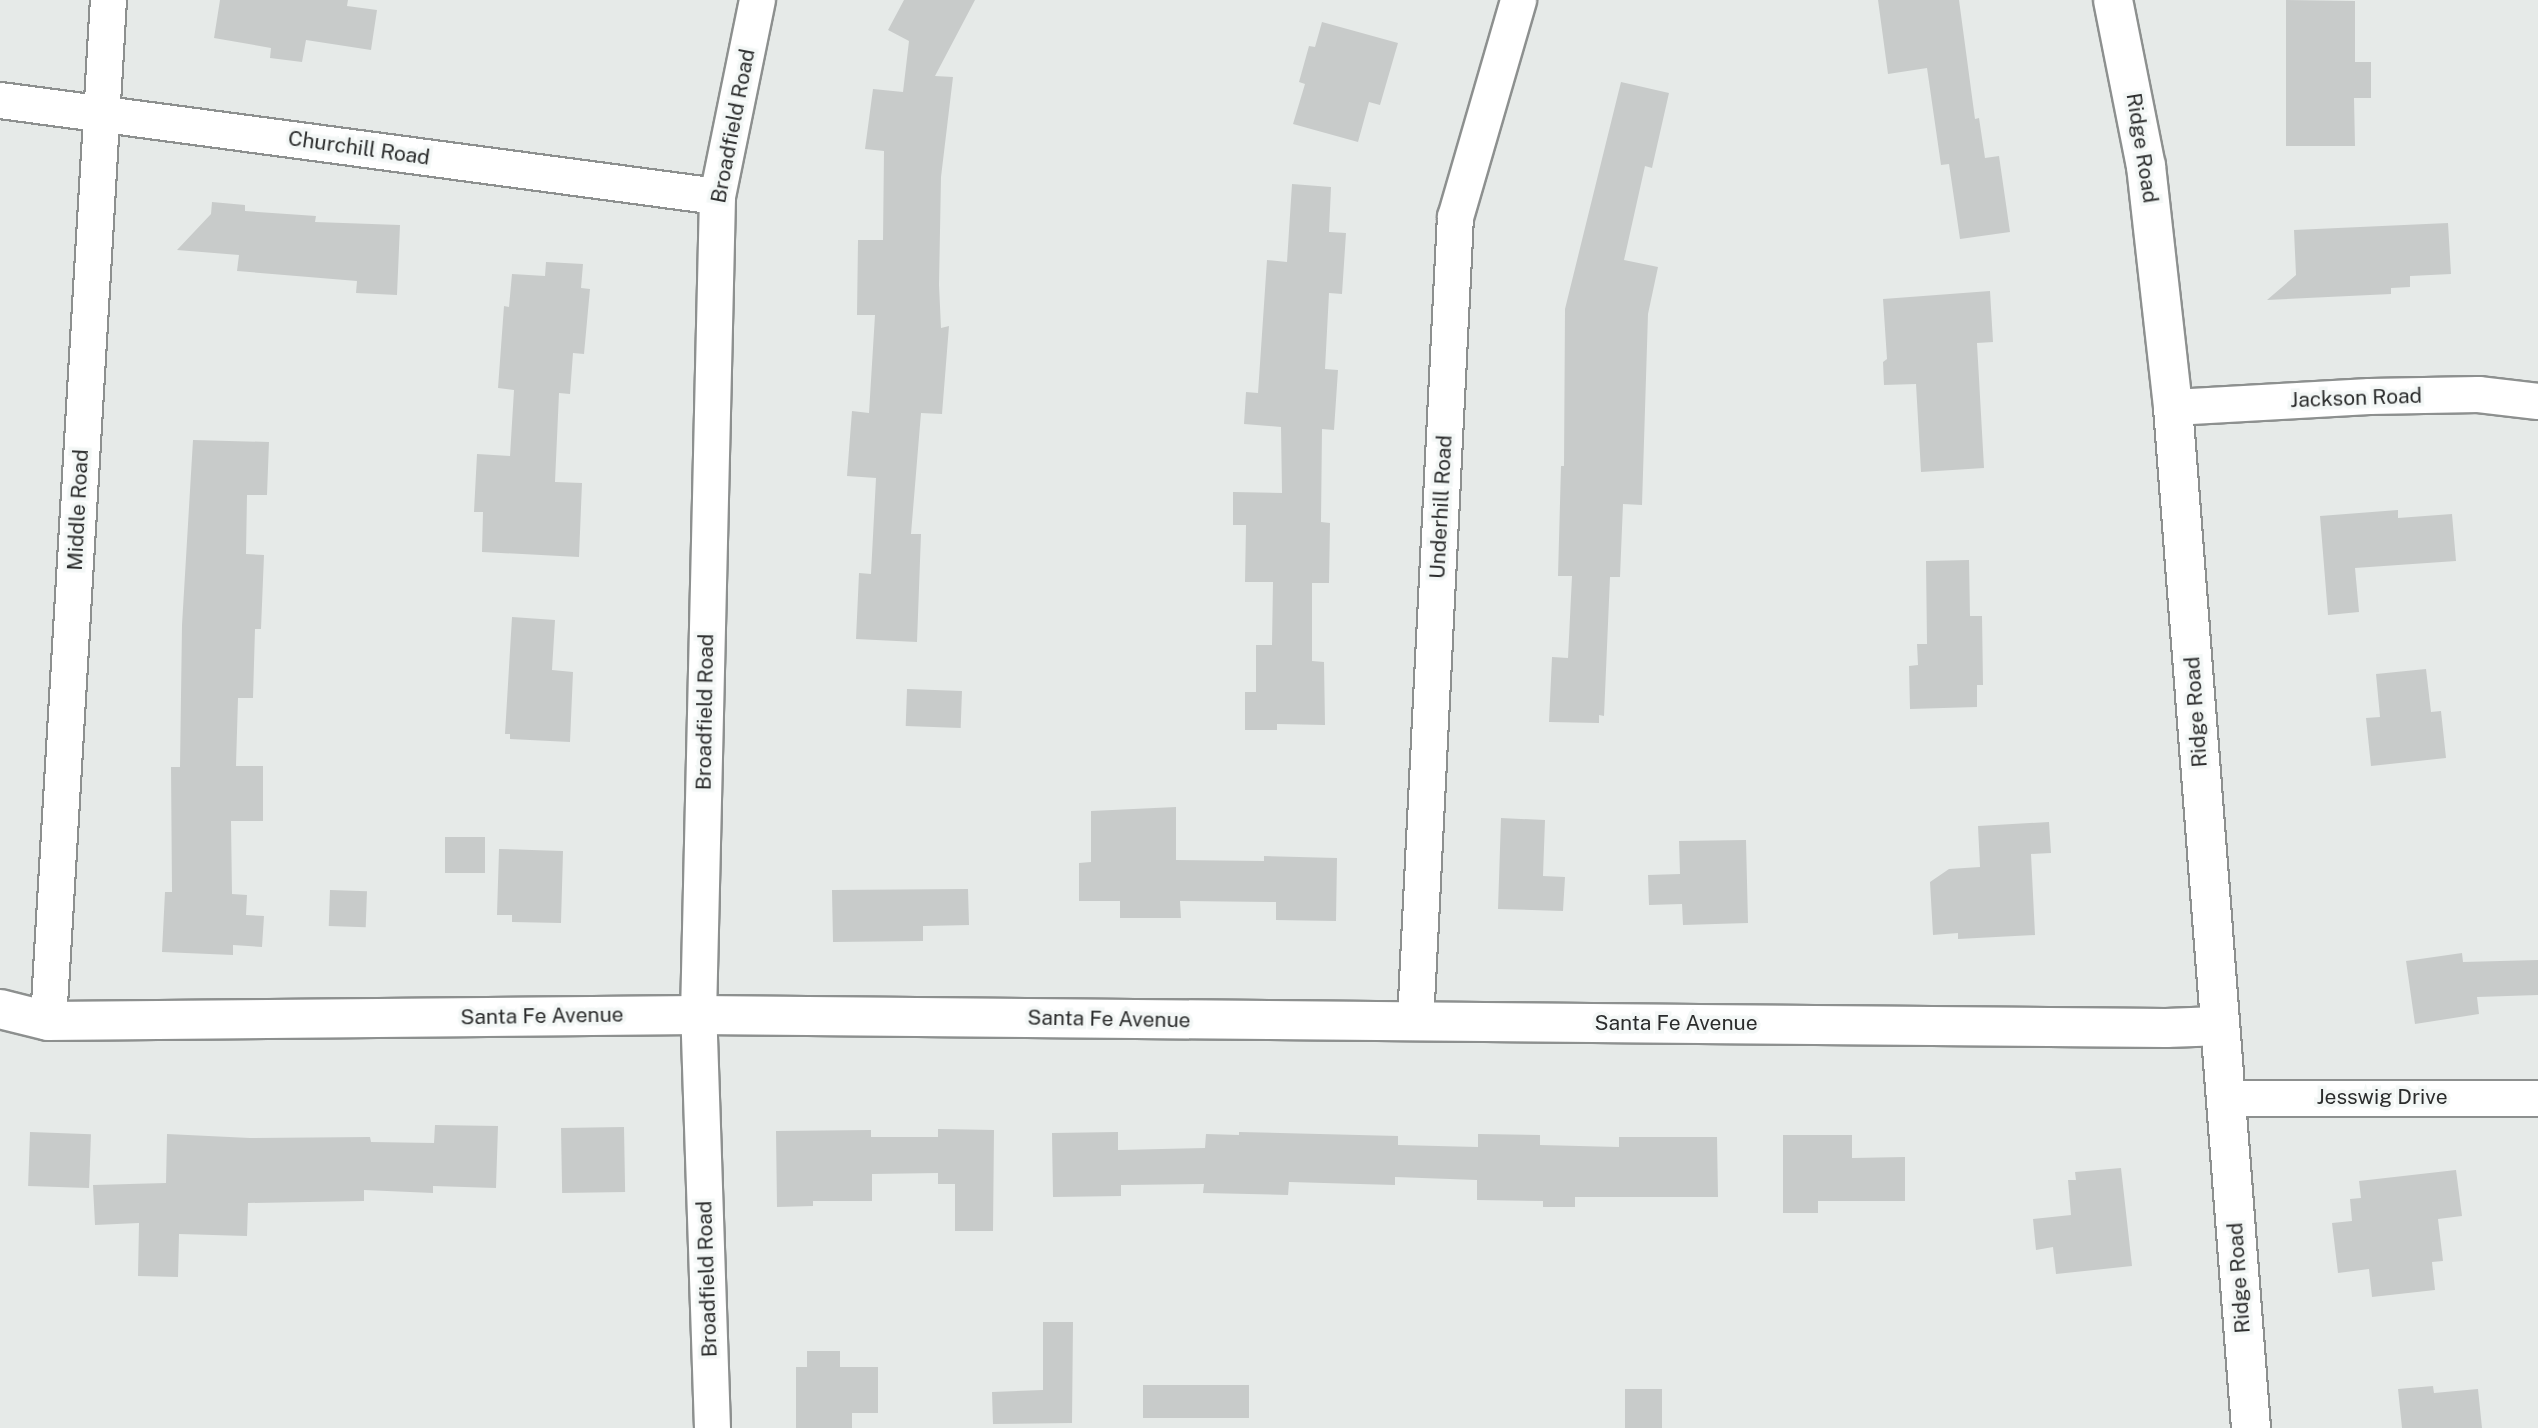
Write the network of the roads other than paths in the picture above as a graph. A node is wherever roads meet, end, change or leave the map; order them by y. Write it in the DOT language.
graph roads {
  1 [pos="108,0"];
  2 [pos="757,0"];
  3 [pos="1518,0"];
  4 [pos="2113,0"];
  5 [pos="0,100"];
  6 [pos="101,114"];
  7 [pos="717,196"];
  8 [pos="2538,401"];
  9 [pos="2173,407"];
  10 [pos="0,1009"];
  11 [pos="698,1015"];
  12 [pos="48,1021"];
  13 [pos="1415,1022"];
  14 [pos="2220,1026"];
  15 [pos="2226,1098"];
  16 [pos="2538,1098"];
  17 [pos="712,1428"];
  18 [pos="2251,1428"];
  1 -- 6 [label="street, Middle Road"];
  2 -- 7 [label="street, Broadfield Road"];
  3 -- 13 [label="street, Underhill Road"];
  4 -- 9 [label="main road, Ridge Road"];
  5 -- 6 [label="street, Churchill Road"];
  6 -- 7 [label="street, Churchill Road"];
  6 -- 12 [label="street, Middle Road"];
  7 -- 11 [label="street, Broadfield Road"];
  8 -- 9 [label="street, Jackson Road"];
  9 -- 14 [label="main road, Ridge Road"];
  10 -- 12 [label="main road, Santa Fe Avenue"];
  11 -- 12 [label="main road, Santa Fe Avenue"];
  11 -- 13 [label="main road, Santa Fe Avenue"];
  11 -- 17 [label="street, Broadfield Road"];
  13 -- 14 [label="main road, Santa Fe Avenue"];
  14 -- 15 [label="main road, Ridge Road"];
  15 -- 16 [label="street, Jesswig Drive"];
  15 -- 18 [label="main road, Ridge Road"];
}
